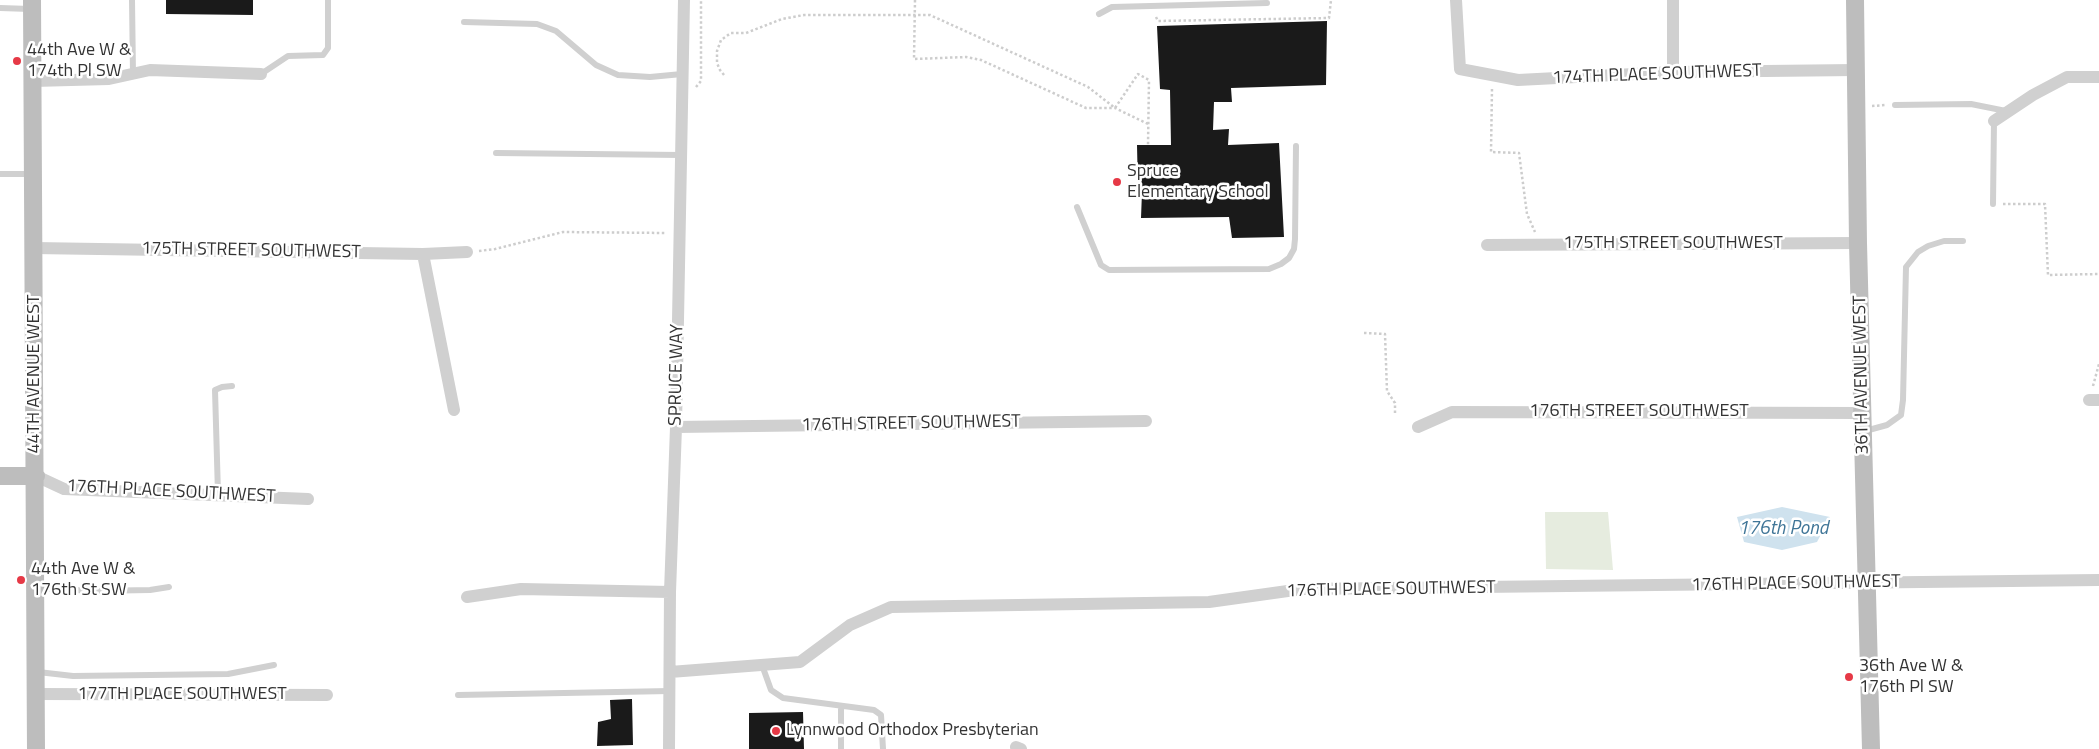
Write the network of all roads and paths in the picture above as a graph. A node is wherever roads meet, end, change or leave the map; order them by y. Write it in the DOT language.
graph roads {
  1 [pos="132,0"];
  2 [pos="328,0"];
  3 [pos="684,0"];
  4 [pos="701,0"];
  5 [pos="915,0"];
  6 [pos="1330,0"];
  7 [pos="1456,0"];
  8 [pos="1673,0"];
  9 [pos="1856,0"];
  10 [pos="1267,3"];
  11 [pos="32,4"];
  12 [pos="0,8"];
  13 [pos="1155,12"];
  14 [pos="1100,14"];
  15 [pos="914,15"];
  16 [pos="464,22"];
  17 [pos="1856,70"];
  18 [pos="1673,72"];
  19 [pos="132,74"];
  20 [pos="260,74"];
  21 [pos="724,74"];
  22 [pos="1495,76"];
  23 [pos="2099,77"];
  24 [pos="682,80"];
  25 [pos="33,81"];
  26 [pos="1895,105"];
  27 [pos="1856,106"];
  28 [pos="1115,108"];
  29 [pos="2007,112"];
  30 [pos="1994,121"];
  31 [pos="1148,124"];
  32 [pos="1148,145"];
  33 [pos="1296,146"];
  34 [pos="496,153"];
  35 [pos="681,155"];
  36 [pos="0,174"];
  37 [pos="34,174"];
  38 [pos="1993,204"];
  39 [pos="1077,207"];
  40 [pos="680,233"];
  41 [pos="1963,241"];
  42 [pos="1858,243"];
  43 [pos="1540,245"];
  44 [pos="1487,246"];
  45 [pos="34,248"];
  46 [pos="467,252"];
  47 [pos="423,254"];
  48 [pos="2099,274"];
  49 [pos="1364,333"];
  50 [pos="2099,364"];
  51 [pos="232,386"];
  52 [pos="2094,400"];
  53 [pos="454,410"];
  54 [pos="1395,413"];
  55 [pos="1863,413"];
  56 [pos="1146,421"];
  57 [pos="676,427"];
  58 [pos="1418,427"];
  59 [pos="1863,431"];
  60 [pos="0,476"];
  61 [pos="36,476"];
  62 [pos="218,494"];
  63 [pos="308,499"];
  64 [pos="2099,580"];
  65 [pos="1867,583"];
  66 [pos="169,587"];
  67 [pos="36,588"];
  68 [pos="670,592"];
  69 [pos="467,597"];
  70 [pos="274,665"];
  71 [pos="762,665"];
  72 [pos="36,672"];
  73 [pos="670,672"];
  74 [pos="670,692"];
  75 [pos="36,694"];
  76 [pos="327,695"];
  77 [pos="458,695"];
  78 [pos="841,707"];
  79 [pos="36,749"];
  80 [pos="669,749"];
  81 [pos="842,749"];
  82 [pos="883,749"];
  83 [pos="1871,749"];
  1 -- 19 [label="lane"];
  2 -- 20 [label="lane"];
  3 -- 24 [label="street, SPRUCE WAY"];
  4 -- 24 [label="path"];
  5 -- 15 [label="path"];
  6 -- 13 [label="path"];
  7 -- 22 [label="street, 174TH PLACE SOUTHWEST"];
  8 -- 18 [label="street"];
  9 -- 17 [label="main road, 36TH AVENUE WEST"];
  10 -- 14 [label="lane"];
  11 -- 12 [label="lane"];
  11 -- 25 [label="main road, 44TH AVENUE WEST"];
  15 -- 21 [label="path"];
  15 -- 28 [label="path"];
  15 -- 28 [label="path"];
  16 -- 24 [label="lane"];
  17 -- 18 [label="street, 174TH PLACE SOUTHWEST"];
  17 -- 27 [label="main road, 36TH AVENUE WEST"];
  18 -- 22 [label="street, 174TH PLACE SOUTHWEST"];
  19 -- 20 [label="street"];
  19 -- 25 [label="street"];
  22 -- 43 [label="path"];
  23 -- 29 [label="street"];
  24 -- 35 [label="street, SPRUCE WAY"];
  25 -- 37 [label="main road, 44TH AVENUE WEST"];
  26 -- 27 [label="path"];
  26 -- 29 [label="lane"];
  27 -- 42 [label="main road, 36TH AVENUE WEST"];
  28 -- 31 [label="path"];
  28 -- 31 [label="path"];
  29 -- 30 [label="street"];
  30 -- 38 [label="lane"];
  31 -- 32 [label="path"];
  33 -- 39 [label="lane"];
  34 -- 35 [label="lane"];
  35 -- 40 [label="street, SPRUCE WAY"];
  36 -- 37 [label="lane"];
  37 -- 45 [label="main road, 44TH AVENUE WEST"];
  38 -- 48 [label="path"];
  40 -- 46 [label="path"];
  40 -- 57 [label="street, SPRUCE WAY"];
  41 -- 59 [label="lane"];
  42 -- 43 [label="street, 175TH STREET SOUTHWEST"];
  42 -- 55 [label="main road, 36TH AVENUE WEST"];
  43 -- 44 [label="street, 175TH STREET SOUTHWEST"];
  45 -- 47 [label="street, 175TH STREET SOUTHWEST"];
  45 -- 61 [label="main road, 44TH AVENUE WEST"];
  46 -- 47 [label="street, 175TH STREET SOUTHWEST"];
  47 -- 53 [label="street"];
  49 -- 54 [label="path"];
  50 -- 52 [label="path"];
  51 -- 62 [label="lane"];
  55 -- 58 [label="street, 176TH STREET SOUTHWEST"];
  55 -- 59 [label="main road, 36TH AVENUE WEST"];
  56 -- 57 [label="street, 176TH STREET SOUTHWEST"];
  57 -- 68 [label="street, SPRUCE WAY"];
  59 -- 65 [label="main road, 36TH AVENUE WEST"];
  60 -- 61 [label="main road"];
  61 -- 62 [label="street, 176TH PLACE SOUTHWEST"];
  61 -- 67 [label="main road, 44TH AVENUE WEST"];
  62 -- 63 [label="street, 176TH PLACE SOUTHWEST"];
  64 -- 65 [label="street, 176TH PLACE SOUTHWEST"];
  65 -- 71 [label="street, 176TH PLACE SOUTHWEST"];
  65 -- 83 [label="main road, 36TH AVENUE WEST"];
  66 -- 67 [label="lane"];
  67 -- 72 [label="main road, 44TH AVENUE WEST"];
  68 -- 69 [label="street"];
  68 -- 73 [label="street, SPRUCE WAY"];
  70 -- 72 [label="lane"];
  71 -- 73 [label="street, 176TH PLACE SOUTHWEST"];
  71 -- 78 [label="lane"];
  72 -- 75 [label="main road, 44TH AVENUE WEST"];
  73 -- 74 [label="street, SPRUCE WAY"];
  74 -- 77 [label="lane"];
  74 -- 80 [label="street, SPRUCE WAY"];
  75 -- 76 [label="street, 177TH PLACE SOUTHWEST"];
  75 -- 79 [label="main road, 44TH AVENUE WEST"];
  78 -- 81 [label="lane"];
  78 -- 82 [label="lane"];
}
